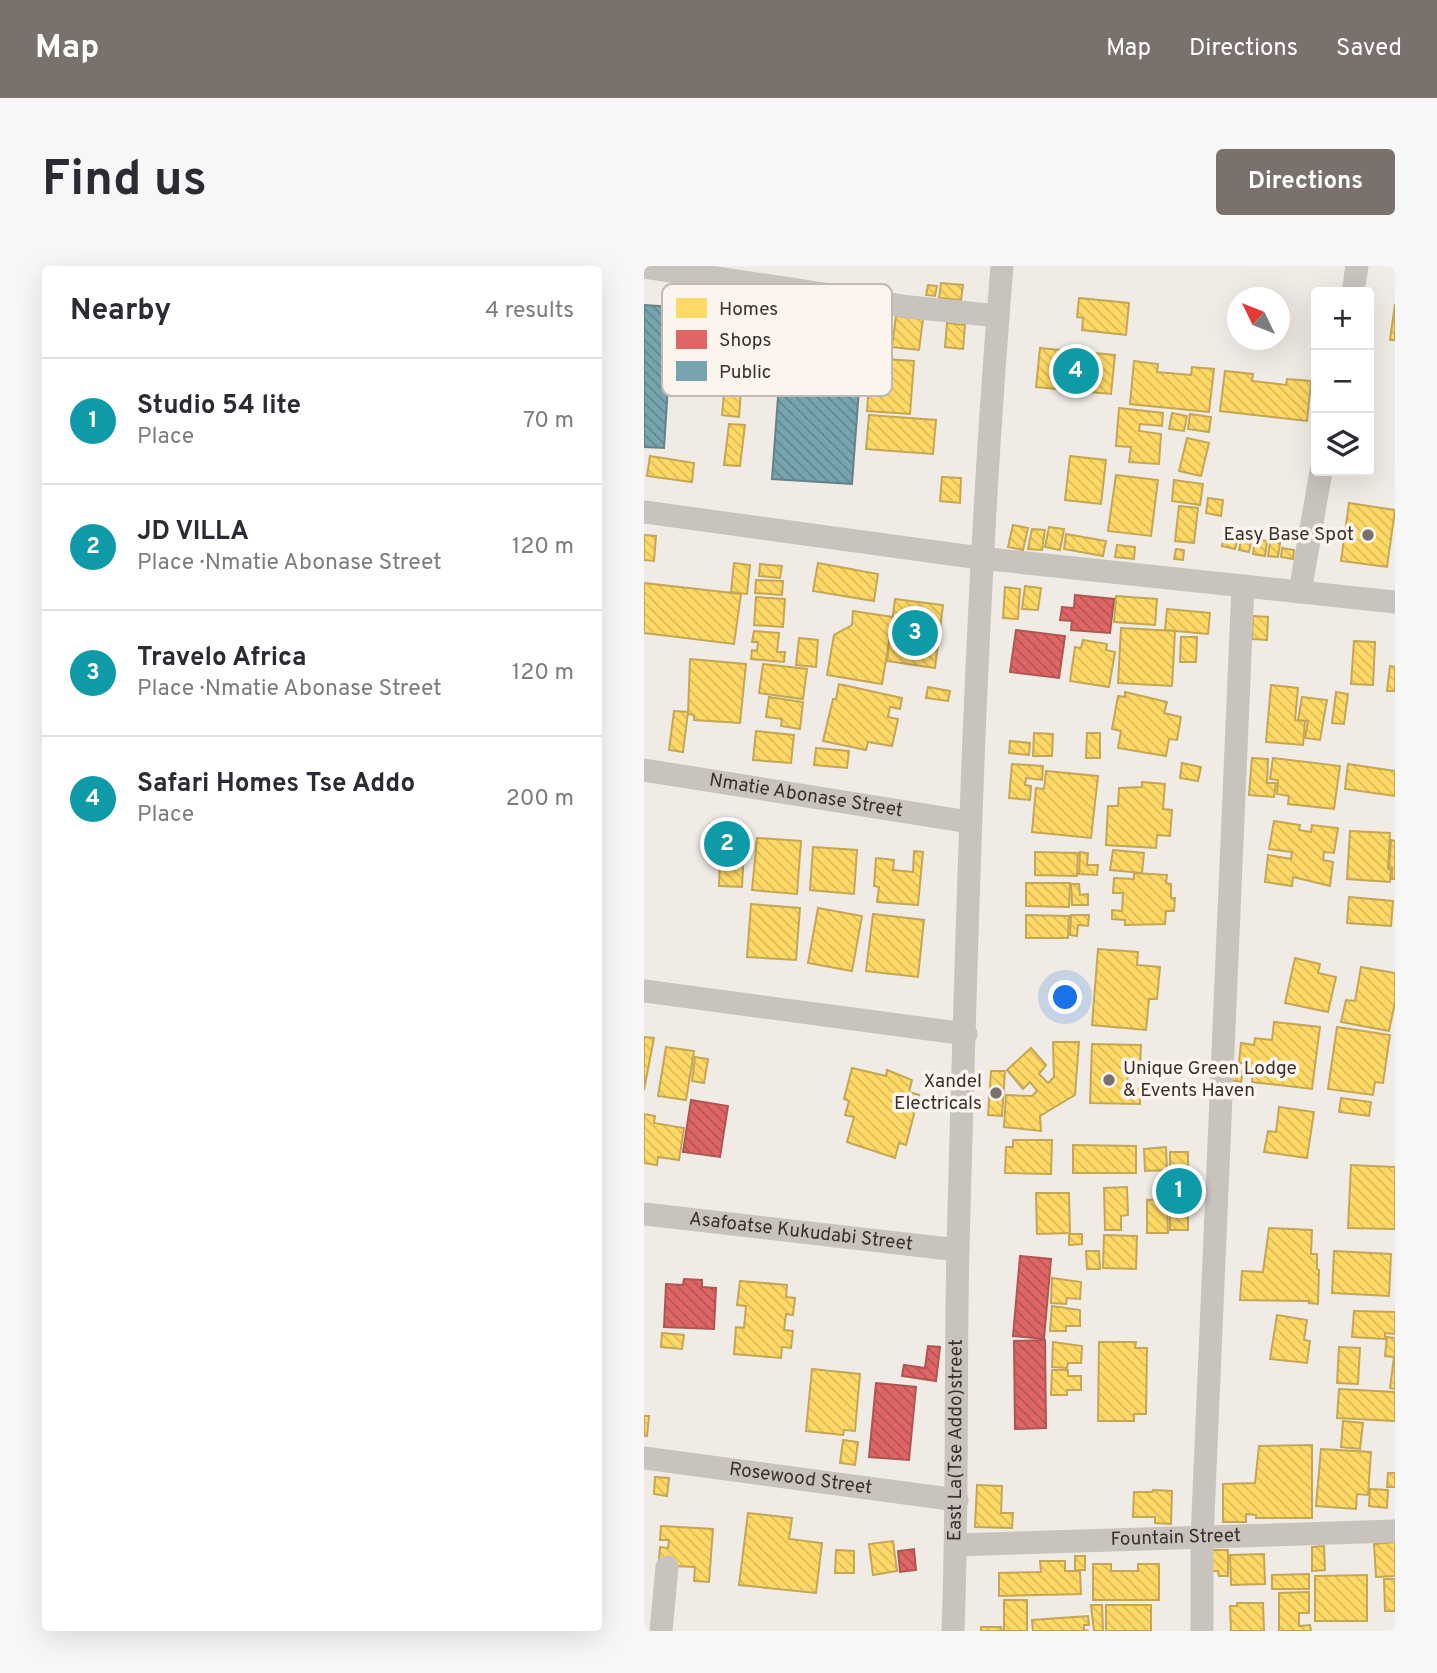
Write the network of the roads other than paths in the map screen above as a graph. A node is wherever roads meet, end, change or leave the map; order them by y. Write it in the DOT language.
graph roads {
  1 [pos="1002,266"];
  2 [pos="644,267"];
  3 [pos="1357,267"];
  4 [pos="757,284"];
  5 [pos="1354,287"];
  6 [pos="892,304"];
  7 [pos="998,316"];
  8 [pos="1320,476"];
  9 [pos="644,512"];
  10 [pos="981,558"];
  11 [pos="1243,586"];
  12 [pos="1300,592"];
  13 [pos="1395,602"];
  14 [pos="644,770"];
  15 [pos="969,822"];
  16 [pos="644,991"];
  17 [pos="966,1034"];
  18 [pos="644,1214"];
  19 [pos="958,1250"];
  20 [pos="644,1458"];
  21 [pos="957,1500"];
  22 [pos="1395,1531"];
  23 [pos="1202,1539"];
  24 [pos="957,1545"];
  25 [pos="667,1567"];
  26 [pos="661,1631"];
  27 [pos="953,1631"];
  28 [pos="1202,1631"];
  1 -- 7 [label="street, East La(Tse Addo)street"];
  2 -- 4 [label="street"];
  3 -- 5 [label="street"];
  6 -- 7 [label="street"];
  7 -- 10 [label="street, East La(Tse Addo)street"];
  8 -- 12 [label="street"];
  9 -- 10 [label="street"];
  10 -- 11 [label="street"];
  10 -- 15 [label="street, East La(Tse Addo)street"];
  11 -- 12 [label="street"];
  11 -- 23 [label="street"];
  12 -- 13 [label="street"];
  14 -- 15 [label="street, Nmatie Abonase Street"];
  15 -- 17 [label="street, East La(Tse Addo)street"];
  16 -- 17 [label="street"];
  17 -- 19 [label="street, East La(Tse Addo)street"];
  18 -- 19 [label="street, Asafoatse Kukudabi Street"];
  19 -- 21 [label="street, East La(Tse Addo)street"];
  20 -- 21 [label="street, Rosewood Street"];
  21 -- 24 [label="street, East La(Tse Addo)street"];
  22 -- 23 [label="street, Fountain Street"];
  23 -- 24 [label="street, Fountain Street"];
  23 -- 28 [label="street"];
  24 -- 27 [label="street, East La(Tse Addo)street"];
  25 -- 26 [label="street"];
}
